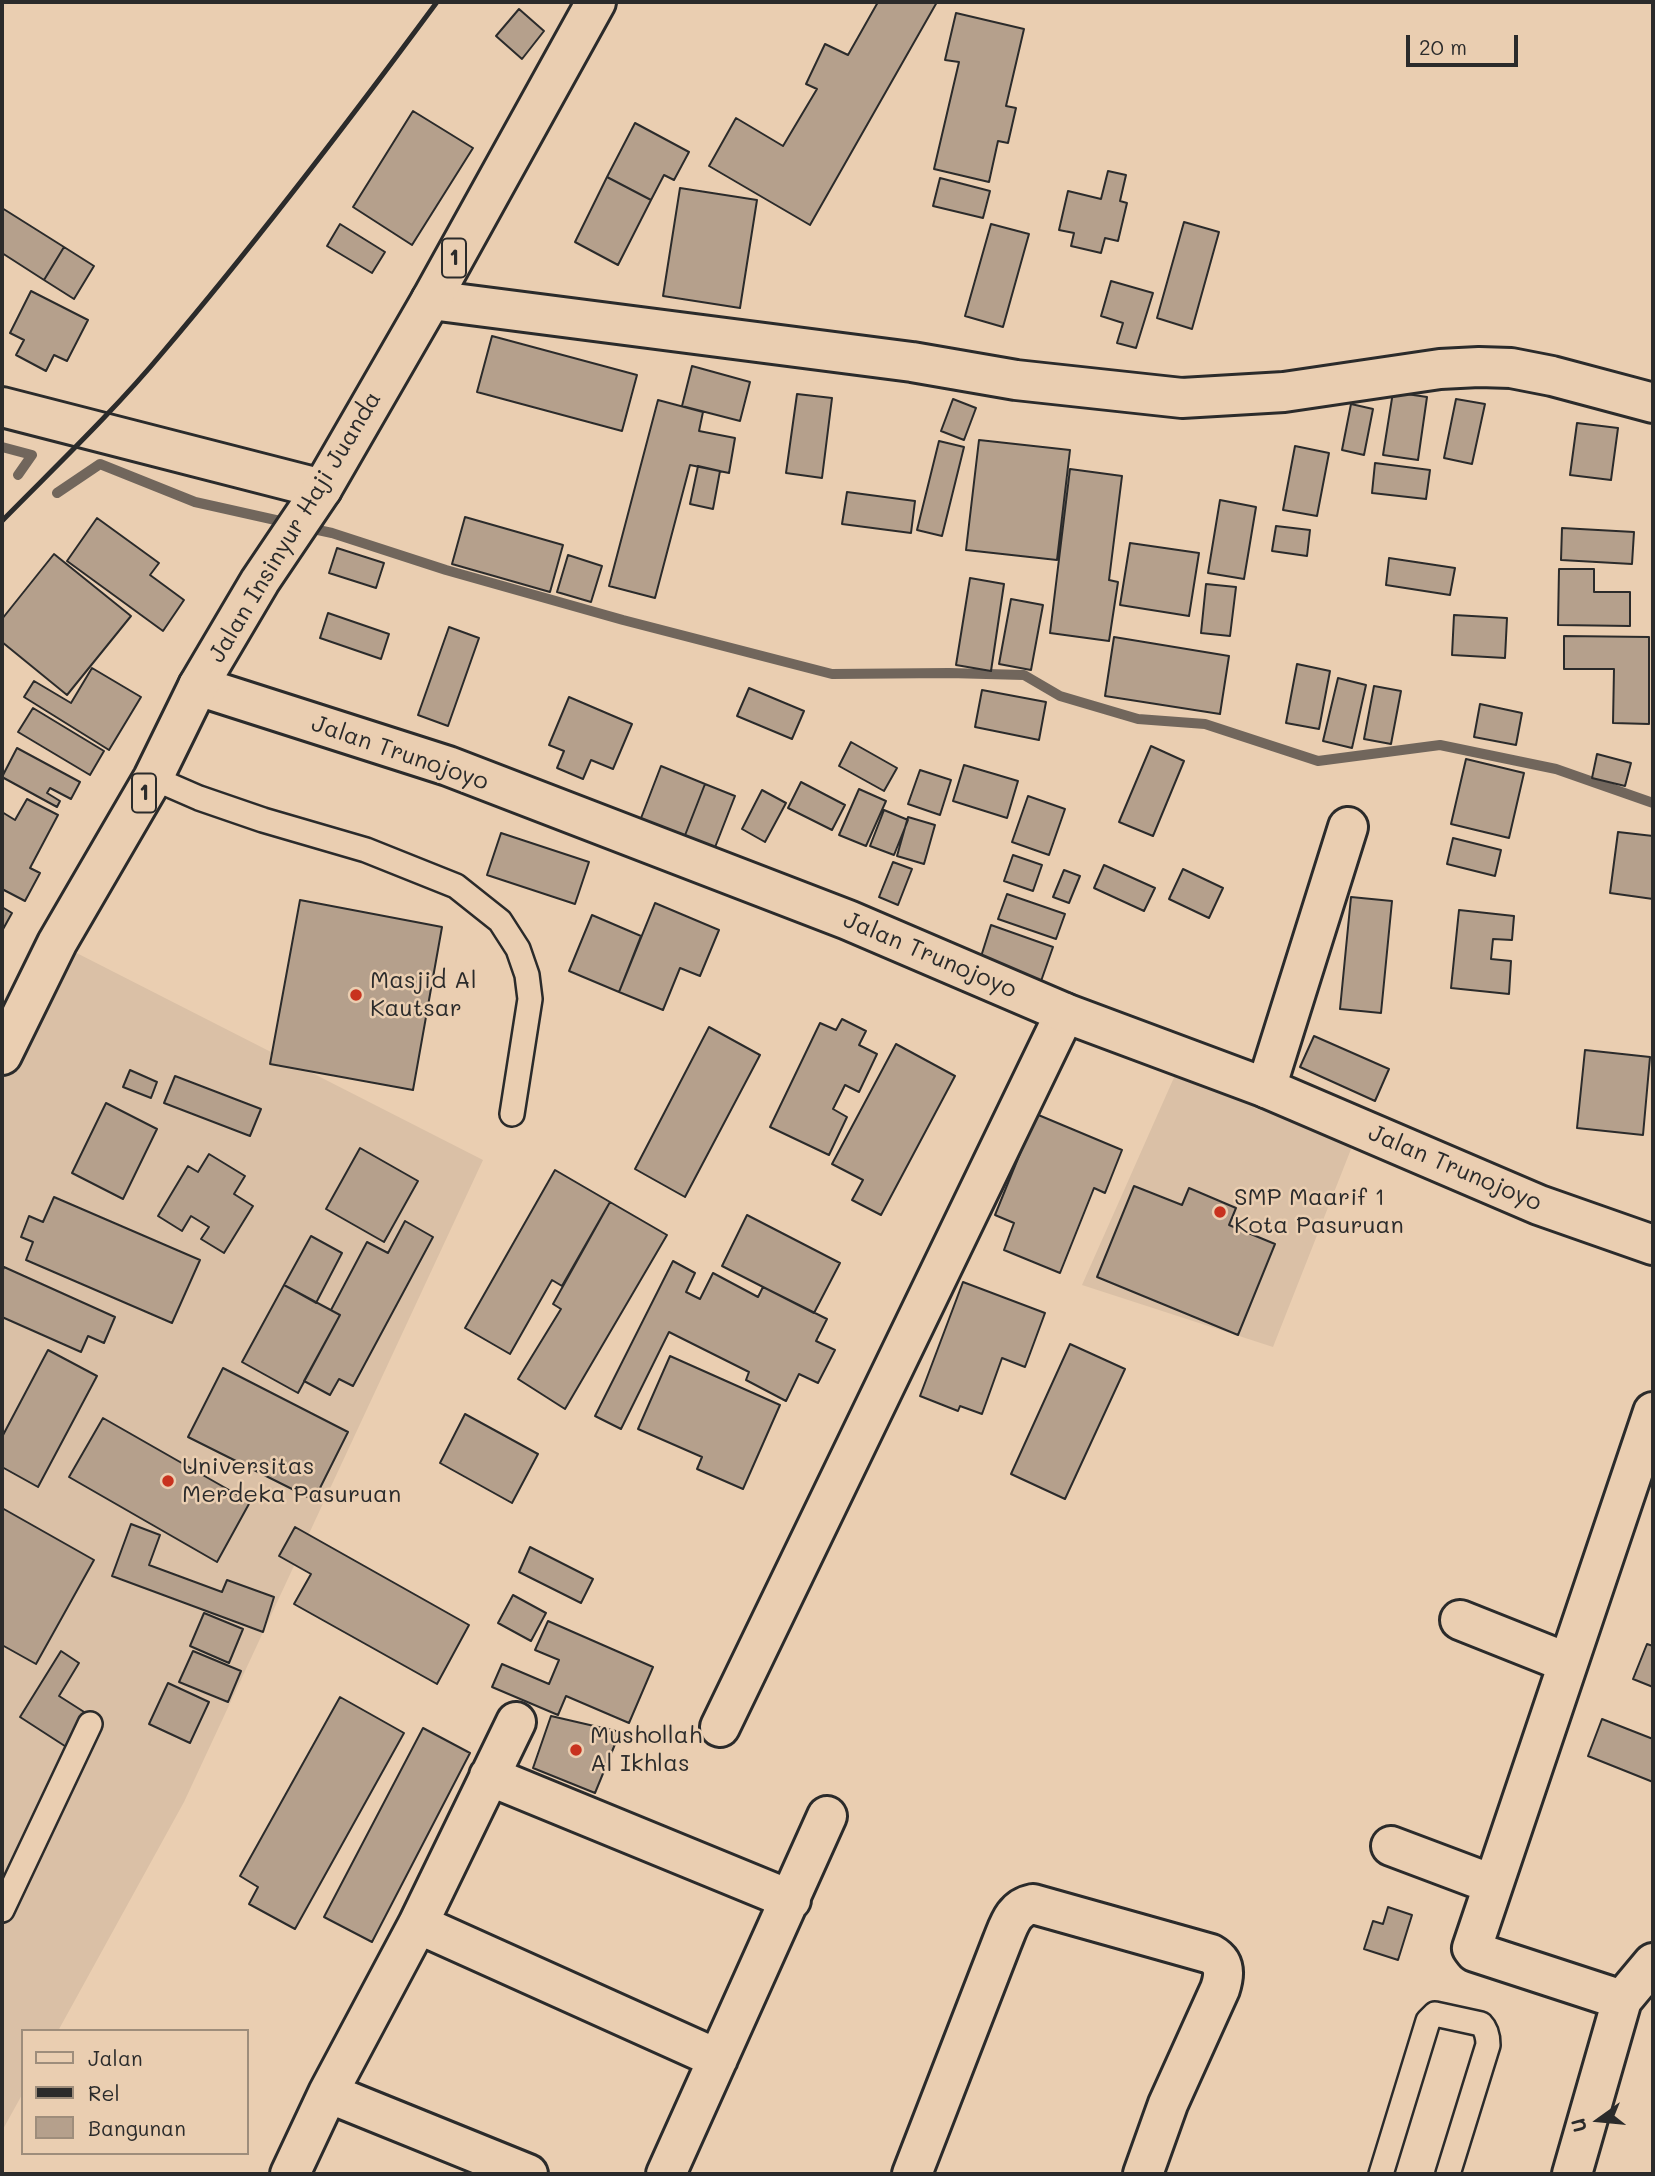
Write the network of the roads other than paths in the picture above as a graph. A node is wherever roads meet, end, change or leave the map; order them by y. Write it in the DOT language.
graph roads {
  1 [pos="596,2"];
  2 [pos="431,300"];
  3 [pos="1653,403"];
  4 [pos="2,407"];
  5 [pos="307,511"];
  6 [pos="198,687"];
  7 [pos="153,778"];
  8 [pos="1348,827"];
  9 [pos="1065,1013"];
  10 [pos="2,1055"];
  11 [pos="1266,1088"];
  12 [pos="512,1114"];
  13 [pos="1653,1245"];
  14 [pos="1653,1412"];
  15 [pos="1460,1620"];
  16 [pos="1567,1663"];
  17 [pos="516,1722"];
  18 [pos="90,1724"];
  19 [pos="720,1727"];
  20 [pos="489,1776"];
  21 [pos="827,1816"];
  22 [pos="1391,1846"];
  23 [pos="1492,1884"];
  24 [pos="791,1900"];
  25 [pos="2,1910"];
  26 [pos="418,1924"];
  27 [pos="1653,1963"];
  28 [pos="1622,2000"];
  29 [pos="718,2059"];
  30 [pos="328,2093"];
  31 [pos="290,2174"];
  32 [pos="528,2174"];
  33 [pos="666,2174"];
  34 [pos="912,2174"];
  35 [pos="1143,2174"];
  36 [pos="1381,2174"];
  37 [pos="1448,2174"];
  38 [pos="1572,2174"];
  1 -- 2 [label="main road, Jalan Insinyur Haji Juanda / 1"];
  2 -- 3 [label="main road"];
  2 -- 5 [label="main road, Jalan Insinyur Haji Juanda / 1"];
  4 -- 5 [label="main road"];
  5 -- 6 [label="main road, Jalan Insinyur Haji Juanda / 1"];
  6 -- 7 [label="main road, Jalan Insinyur Haji Juanda / 1"];
  6 -- 9 [label="main road, Jalan Trunojoyo"];
  7 -- 10 [label="main road, Jalan Insinyur Haji Juanda / 1"];
  7 -- 12 [label="lane"];
  8 -- 11 [label="main road"];
  9 -- 11 [label="main road, Jalan Trunojoyo"];
  9 -- 19 [label="main road"];
  11 -- 13 [label="main road, Jalan Trunojoyo"];
  14 -- 16 [label="main road"];
  15 -- 16 [label="main road"];
  16 -- 23 [label="main road"];
  17 -- 20 [label="main road"];
  18 -- 25 [label="lane"];
  20 -- 24 [label="main road"];
  20 -- 26 [label="main road"];
  21 -- 24 [label="main road"];
  22 -- 23 [label="main road"];
  23 -- 28 [label="main road"];
  24 -- 29 [label="main road"];
  26 -- 29 [label="main road"];
  26 -- 30 [label="main road"];
  27 -- 28 [label="main road"];
  28 -- 38 [label="main road"];
  29 -- 33 [label="main road"];
  30 -- 31 [label="main road"];
  30 -- 32 [label="main road"];
  34 -- 35 [label="main road"];
  36 -- 37 [label="lane"];
}
